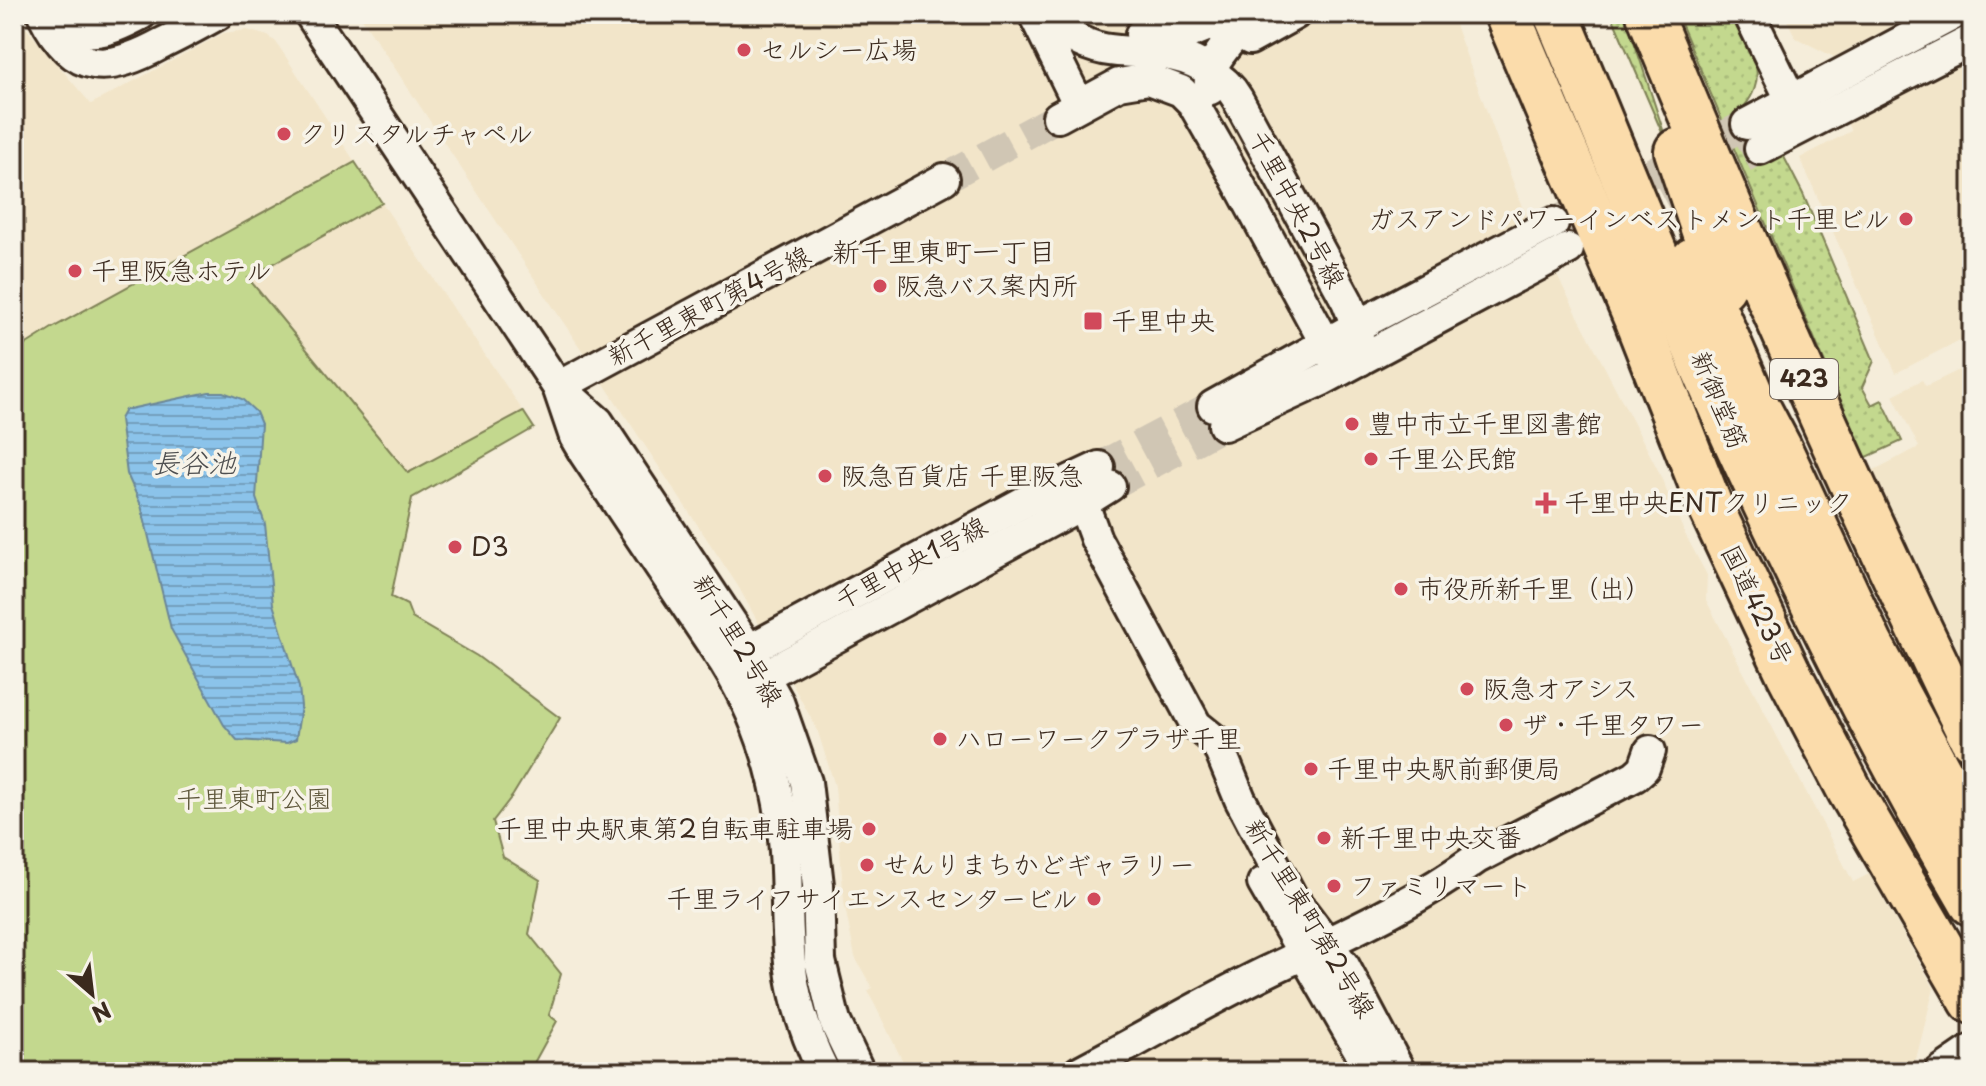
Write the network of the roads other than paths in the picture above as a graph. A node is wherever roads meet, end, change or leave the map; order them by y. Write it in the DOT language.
graph roads {
  1 [pos="44,14"];
  2 [pos="141,14"];
  3 [pos="218,14"];
  4 [pos="310,14"];
  5 [pos="1034,14"];
  6 [pos="1052,14"];
  7 [pos="1072,14"];
  8 [pos="1295,14"];
  9 [pos="1507,14"];
  10 [pos="1518,14"];
  11 [pos="1556,14"];
  12 [pos="1588,14"];
  13 [pos="1632,14"];
  14 [pos="1649,14"];
  15 [pos="1749,14"];
  16 [pos="1954,14"];
  17 [pos="1247,18"];
  18 [pos="1972,40"];
  19 [pos="1132,51"];
  20 [pos="1218,77"];
  21 [pos="1069,111"];
  22 [pos="1798,114"];
  23 [pos="1754,136"];
  24 [pos="1232,171"];
  25 [pos="944,179"];
  26 [pos="1553,223"];
  27 [pos="1568,249"];
  28 [pos="1357,326"];
  29 [pos="1342,358"];
  30 [pos="558,387"];
  31 [pos="1218,415"];
  32 [pos="1734,436"];
  33 [pos="1779,448"];
  34 [pos="1091,484"];
  35 [pos="1856,654"];
  36 [pos="745,669"];
  37 [pos="1972,738"];
  38 [pos="1650,751"];
  39 [pos="1972,833"];
  40 [pos="1972,903"];
  41 [pos="1316,950"];
  42 [pos="1972,1001"];
  43 [pos="1972,1050"];
  44 [pos="824,1072"];
  45 [pos="859,1072"];
  46 [pos="1079,1072"];
  47 [pos="1372,1072"];
  48 [pos="1400,1072"];
  49 [pos="1940,1072"];
  1 -- 2 [label="street"];
  1 -- 3 [label="street"];
  4 -- 30 [label="street, 新千里2号線"];
  5 -- 21 [label="street"];
  6 -- 19 [label="street"];
  7 -- 17 [label="street"];
  8 -- 20 [label="street"];
  9 -- 42 [label="highway, 国道423号"];
  10 -- 32 [label="highway"];
  11 -- 32 [label="highway, 新御堂筋 / 423"];
  12 -- 33 [label="highway, 新御堂筋 / 423"];
  13 -- 33 [label="highway"];
  14 -- 37 [label="highway, 423"];
  15 -- 22 [label="street"];
  16 -- 22 [label="street"];
  17 -- 19 [label="street"];
  17 -- 20 [label="street"];
  18 -- 22 [label="street"];
  19 -- 20 [label="street"];
  19 -- 21 [label="street"];
  20 -- 24 [label="street, 千里中央2号線"];
  20 -- 28 [label="street, 千里中央2号線"];
  21 -- 24 [label="street, 千里中央2号線"];
  22 -- 23 [label="street"];
  24 -- 29 [label="street, 千里中央2号線"];
  25 -- 30 [label="street, 新千里東町第4号線"];
  26 -- 28 [label="street"];
  27 -- 29 [label="street"];
  28 -- 29 [label="street"];
  29 -- 31 [label="street"];
  30 -- 36 [label="street, 新千里2号線"];
  32 -- 35 [label="highway, 新御堂筋 / 423"];
  33 -- 35 [label="highway, 新御堂筋 / 423"];
  34 -- 36 [label="street, 千里中央1号線"];
  34 -- 41 [label="street, 新千里東町第2号線"];
  35 -- 39 [label="highway, 新御堂筋 / 423"];
  35 -- 40 [label="highway, 新御堂筋 / 423"];
  36 -- 44 [label="street, 新千里2号線"];
  36 -- 45 [label="street, 新千里2号線"];
  38 -- 41 [label="street"];
  41 -- 46 [label="street"];
  41 -- 47 [label="street"];
  41 -- 48 [label="street, 新千里東町第2号線"];
  43 -- 49 [label="street"];
}
